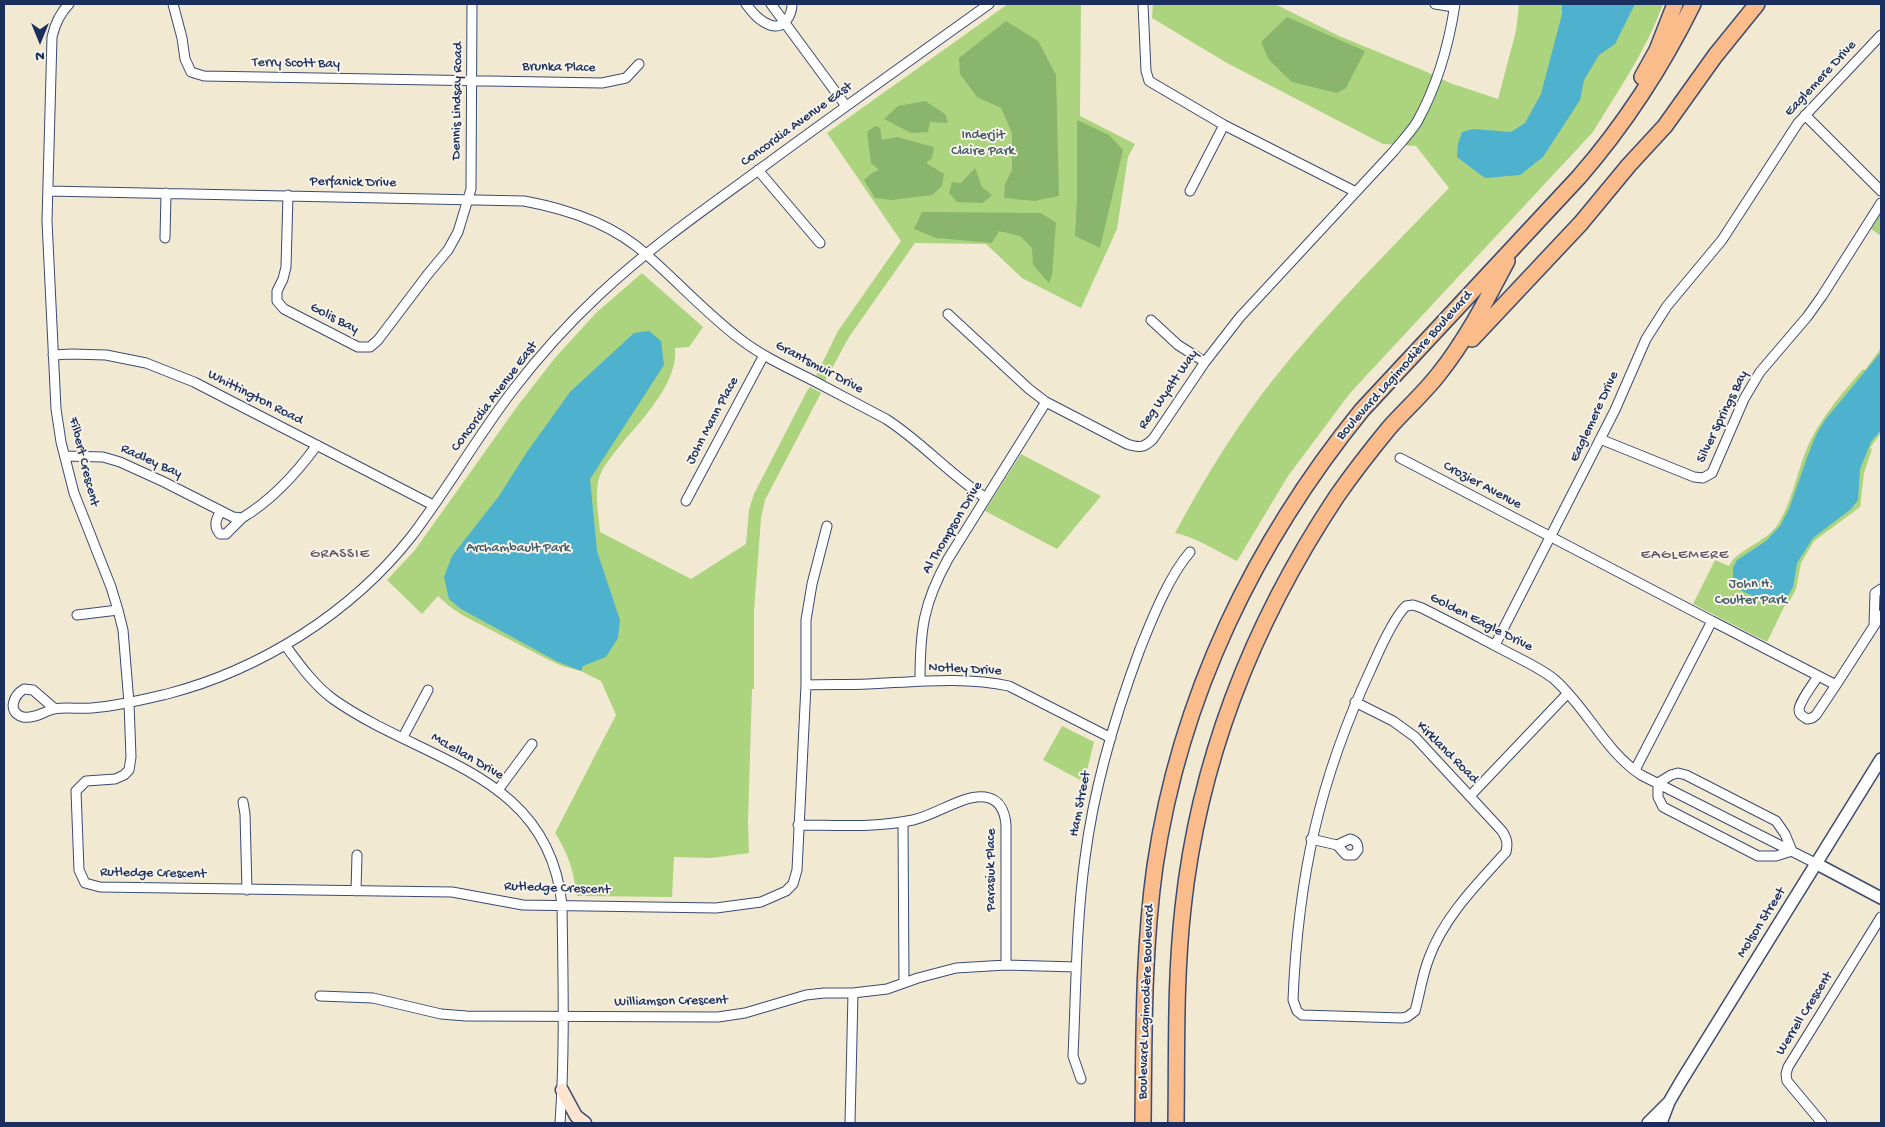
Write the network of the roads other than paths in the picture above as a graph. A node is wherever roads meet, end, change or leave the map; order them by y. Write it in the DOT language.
graph roads {
  1 [pos="69,4"];
  2 [pos="173,4"];
  3 [pos="472,4"];
  4 [pos="746,4"];
  5 [pos="771,4"];
  6 [pos="792,4"];
  7 [pos="989,4"];
  8 [pos="1143,4"];
  9 [pos="1436,4"];
  10 [pos="1675,4"];
  11 [pos="1693,4"];
  12 [pos="1757,4"];
  13 [pos="1454,5"];
  14 [pos="784,23"];
  15 [pos="1881,35"];
  16 [pos="639,64"];
  17 [pos="472,80"];
  18 [pos="846,106"];
  19 [pos="1805,115"];
  20 [pos="1224,125"];
  21 [pos="1603,150"];
  22 [pos="758,170"];
  23 [pos="1881,190"];
  24 [pos="48,191"];
  25 [pos="1190,191"];
  26 [pos="1356,192"];
  27 [pos="166,194"];
  28 [pos="288,195"];
  29 [pos="468,198"];
  30 [pos="1881,203"];
  31 [pos="165,238"];
  32 [pos="820,243"];
  33 [pos="1516,244"];
  34 [pos="646,254"];
  35 [pos="948,314"];
  36 [pos="1151,320"];
  37 [pos="53,355"];
  38 [pos="764,355"];
  39 [pos="1205,362"];
  40 [pos="1438,375"];
  41 [pos="1046,402"];
  42 [pos="1600,438"];
  43 [pos="317,445"];
  44 [pos="65,456"];
  45 [pos="1400,458"];
  46 [pos="986,498"];
  47 [pos="686,501"];
  48 [pos="433,505"];
  49 [pos="221,511"];
  50 [pos="242,518"];
  51 [pos="827,526"];
  52 [pos="1550,538"];
  53 [pos="1190,552"];
  54 [pos="1881,589"];
  55 [pos="118,610"];
  56 [pos="1881,614"];
  57 [pos="77,615"];
  58 [pos="1712,621"];
  59 [pos="1874,626"];
  60 [pos="285,645"];
  61 [pos="1495,645"];
  62 [pos="1818,676"];
  63 [pos="920,681"];
  64 [pos="806,685"];
  65 [pos="1836,685"];
  66 [pos="428,690"];
  67 [pos="1568,692"];
  68 [pos="1355,702"];
  69 [pos="129,704"];
  70 [pos="55,709"];
  71 [pos="403,737"];
  72 [pos="1111,738"];
  73 [pos="532,744"];
  74 [pos="1881,759"];
  75 [pos="1635,770"];
  76 [pos="1658,783"];
  77 [pos="498,790"];
  78 [pos="1470,796"];
  79 [pos="243,802"];
  80 [pos="903,822"];
  81 [pos="798,825"];
  82 [pos="1507,838"];
  83 [pos="1311,839"];
  84 [pos="1337,845"];
  85 [pos="1792,851"];
  86 [pos="357,855"];
  87 [pos="1816,864"];
  88 [pos="247,890"];
  89 [pos="356,891"];
  90 [pos="1881,898"];
  91 [pos="562,905"];
  92 [pos="1881,917"];
  93 [pos="1006,965"];
  94 [pos="1076,967"];
  95 [pos="904,983"];
  96 [pos="852,993"];
  97 [pos="320,996"];
  98 [pos="563,1016"];
  99 [pos="1144,1077"];
  100 [pos="1081,1079"];
  101 [pos="1177,1082"];
  102 [pos="562,1090"];
  103 [pos="1669,1102"];
  104 [pos="560,1123"];
  105 [pos="585,1123"];
  106 [pos="850,1123"];
  107 [pos="1130,1123"];
  108 [pos="1143,1123"];
  109 [pos="1176,1123"];
  110 [pos="1189,1123"];
  111 [pos="1648,1123"];
  112 [pos="1661,1123"];
  113 [pos="1822,1123"];
  1 -- 24 [label="street, Filbert Crescent"];
  2 -- 17 [label="street, Terry Scott Bay"];
  3 -- 17 [label="street, Dennis Lindsay Road"];
  4 -- 14 [label="street"];
  5 -- 14 [label="street"];
  6 -- 14 [label="street"];
  7 -- 18 [label="street, Concordia Avenue East"];
  8 -- 20 [label="street"];
  9 -- 13 [label="street"];
  10 -- 21 [label="main road"];
  11 -- 21 [label="main road, Boulevard Lagimodière Boulevard"];
  12 -- 40 [label="main road"];
  13 -- 26 [label="street, Reg Wyatt Way"];
  14 -- 18 [label="street"];
  15 -- 19 [label="street, Eaglemere Drive"];
  16 -- 17 [label="street, Brunka Place"];
  17 -- 29 [label="street, Dennis Lindsay Road"];
  18 -- 22 [label="street, Concordia Avenue East"];
  19 -- 23 [label="street"];
  19 -- 42 [label="street, Eaglemere Drive"];
  20 -- 25 [label="street"];
  20 -- 26 [label="street"];
  21 -- 33 [label="main road, Boulevard Lagimodière Boulevard"];
  22 -- 32 [label="street"];
  22 -- 34 [label="street, Concordia Avenue East"];
  24 -- 27 [label="street, Perfanick Drive"];
  24 -- 37 [label="street, Filbert Crescent"];
  26 -- 39 [label="street, Reg Wyatt Way"];
  27 -- 28 [label="street, Perfanick Drive"];
  27 -- 31 [label="street"];
  28 -- 29 [label="street, Perfanick Drive"];
  28 -- 29 [label="street, Golis Bay"];
  29 -- 34 [label="street, Perfanick Drive"];
  30 -- 42 [label="street, Silver Springs Bay"];
  33 -- 40 [label="main road, Boulevard Lagimodière Boulevard"];
  33 -- 99 [label="main road, Boulevard Lagimodière Boulevard"];
  34 -- 38 [label="street, Grantsmuir Drive"];
  34 -- 48 [label="street, Concordia Avenue East"];
  35 -- 41 [label="street, Reg Wyatt Way"];
  36 -- 39 [label="street"];
  37 -- 43 [label="street, Whittington Road"];
  37 -- 44 [label="street, Filbert Crescent"];
  38 -- 46 [label="street, Grantsmuir Drive"];
  38 -- 47 [label="street, John Mann Place"];
  39 -- 41 [label="street, Reg Wyatt Way"];
  40 -- 101 [label="main road, Boulevard Lagimodière Boulevard"];
  41 -- 46 [label="street, Al Thompson Drive"];
  42 -- 52 [label="street, Eaglemere Drive"];
  43 -- 48 [label="street, Whittington Road"];
  43 -- 50 [label="street"];
  44 -- 49 [label="street, Radley Bay"];
  44 -- 55 [label="street, Filbert Crescent"];
  45 -- 52 [label="street, Crozier Avenue"];
  46 -- 63 [label="street, Al Thompson Drive"];
  48 -- 60 [label="street, Concordia Avenue East"];
  49 -- 50 [label="street, Radley Bay"];
  49 -- 50 [label="street"];
  51 -- 64 [label="street, Rutledge Crescent"];
  52 -- 58 [label="street"];
  52 -- 61 [label="street, Eaglemere Drive"];
  53 -- 72 [label="street, Ham Street"];
  54 -- 59 [label="street"];
  55 -- 57 [label="street"];
  55 -- 69 [label="street, Filbert Crescent"];
  56 -- 59 [label="street"];
  58 -- 62 [label="street"];
  58 -- 75 [label="street"];
  59 -- 65 [label="street"];
  60 -- 69 [label="street, Concordia Avenue East"];
  60 -- 71 [label="street, McLellan Drive"];
  61 -- 67 [label="street, Golden Eagle Drive"];
  61 -- 68 [label="street, Golden Eagle Drive"];
  62 -- 65 [label="street"];
  62 -- 65 [label="street"];
  63 -- 64 [label="street, Notley Drive"];
  63 -- 72 [label="street, Notley Drive"];
  64 -- 81 [label="street, Rutledge Crescent"];
  66 -- 71 [label="street"];
  67 -- 75 [label="street, Golden Eagle Drive"];
  67 -- 78 [label="street"];
  68 -- 78 [label="street, Kirkland Road"];
  68 -- 83 [label="street, Golden Eagle Drive"];
  69 -- 70 [label="street, Concordia Avenue East"];
  69 -- 88 [label="street, Rutledge Crescent"];
  70 -- 70 [label="street, Concordia Avenue East"];
  71 -- 77 [label="street, McLellan Drive"];
  72 -- 94 [label="street, Ham Street"];
  73 -- 77 [label="street"];
  74 -- 87 [label="street, Molson Street"];
  75 -- 76 [label="street, Golden Eagle Drive"];
  76 -- 85 [label="street, Golden Eagle Drive"];
  76 -- 85 [label="street"];
  76 -- 85 [label="street"];
  77 -- 91 [label="street, McLellan Drive"];
  78 -- 82 [label="street, Kirkland Road"];
  79 -- 88 [label="street"];
  80 -- 81 [label="street, Parasiuk Place"];
  80 -- 93 [label="street, Parasiuk Place"];
  80 -- 95 [label="street"];
  81 -- 91 [label="street, Rutledge Crescent"];
  82 -- 83 [label="street, Golden Eagle Drive"];
  83 -- 84 [label="street"];
  85 -- 87 [label="street, Golden Eagle Drive"];
  86 -- 89 [label="street"];
  87 -- 90 [label="street"];
  87 -- 103 [label="street, Molson Street"];
  88 -- 89 [label="street, Rutledge Crescent"];
  89 -- 91 [label="street, Rutledge Crescent"];
  91 -- 98 [label="street, McLellan Drive"];
  92 -- 113 [label="street, Werrell Crescent"];
  93 -- 94 [label="street, Williamson Crescent"];
  93 -- 95 [label="street, Williamson Crescent"];
  94 -- 100 [label="street, Ham Street"];
  95 -- 96 [label="street, Williamson Crescent"];
  96 -- 98 [label="street, Williamson Crescent"];
  96 -- 106 [label="street"];
  97 -- 98 [label="street, Williamson Crescent"];
  98 -- 102 [label="street, McLellan Drive"];
  99 -- 107 [label="main road"];
  99 -- 108 [label="main road, Boulevard Lagimodière Boulevard"];
  101 -- 109 [label="main road, Boulevard Lagimodière Boulevard"];
  101 -- 110 [label="main road"];
  102 -- 104 [label="street, McLellan Drive"];
  102 -- 105 [label="main road"];
  103 -- 111 [label="street, Molson Street"];
  103 -- 112 [label="street, Molson Street"];
}
